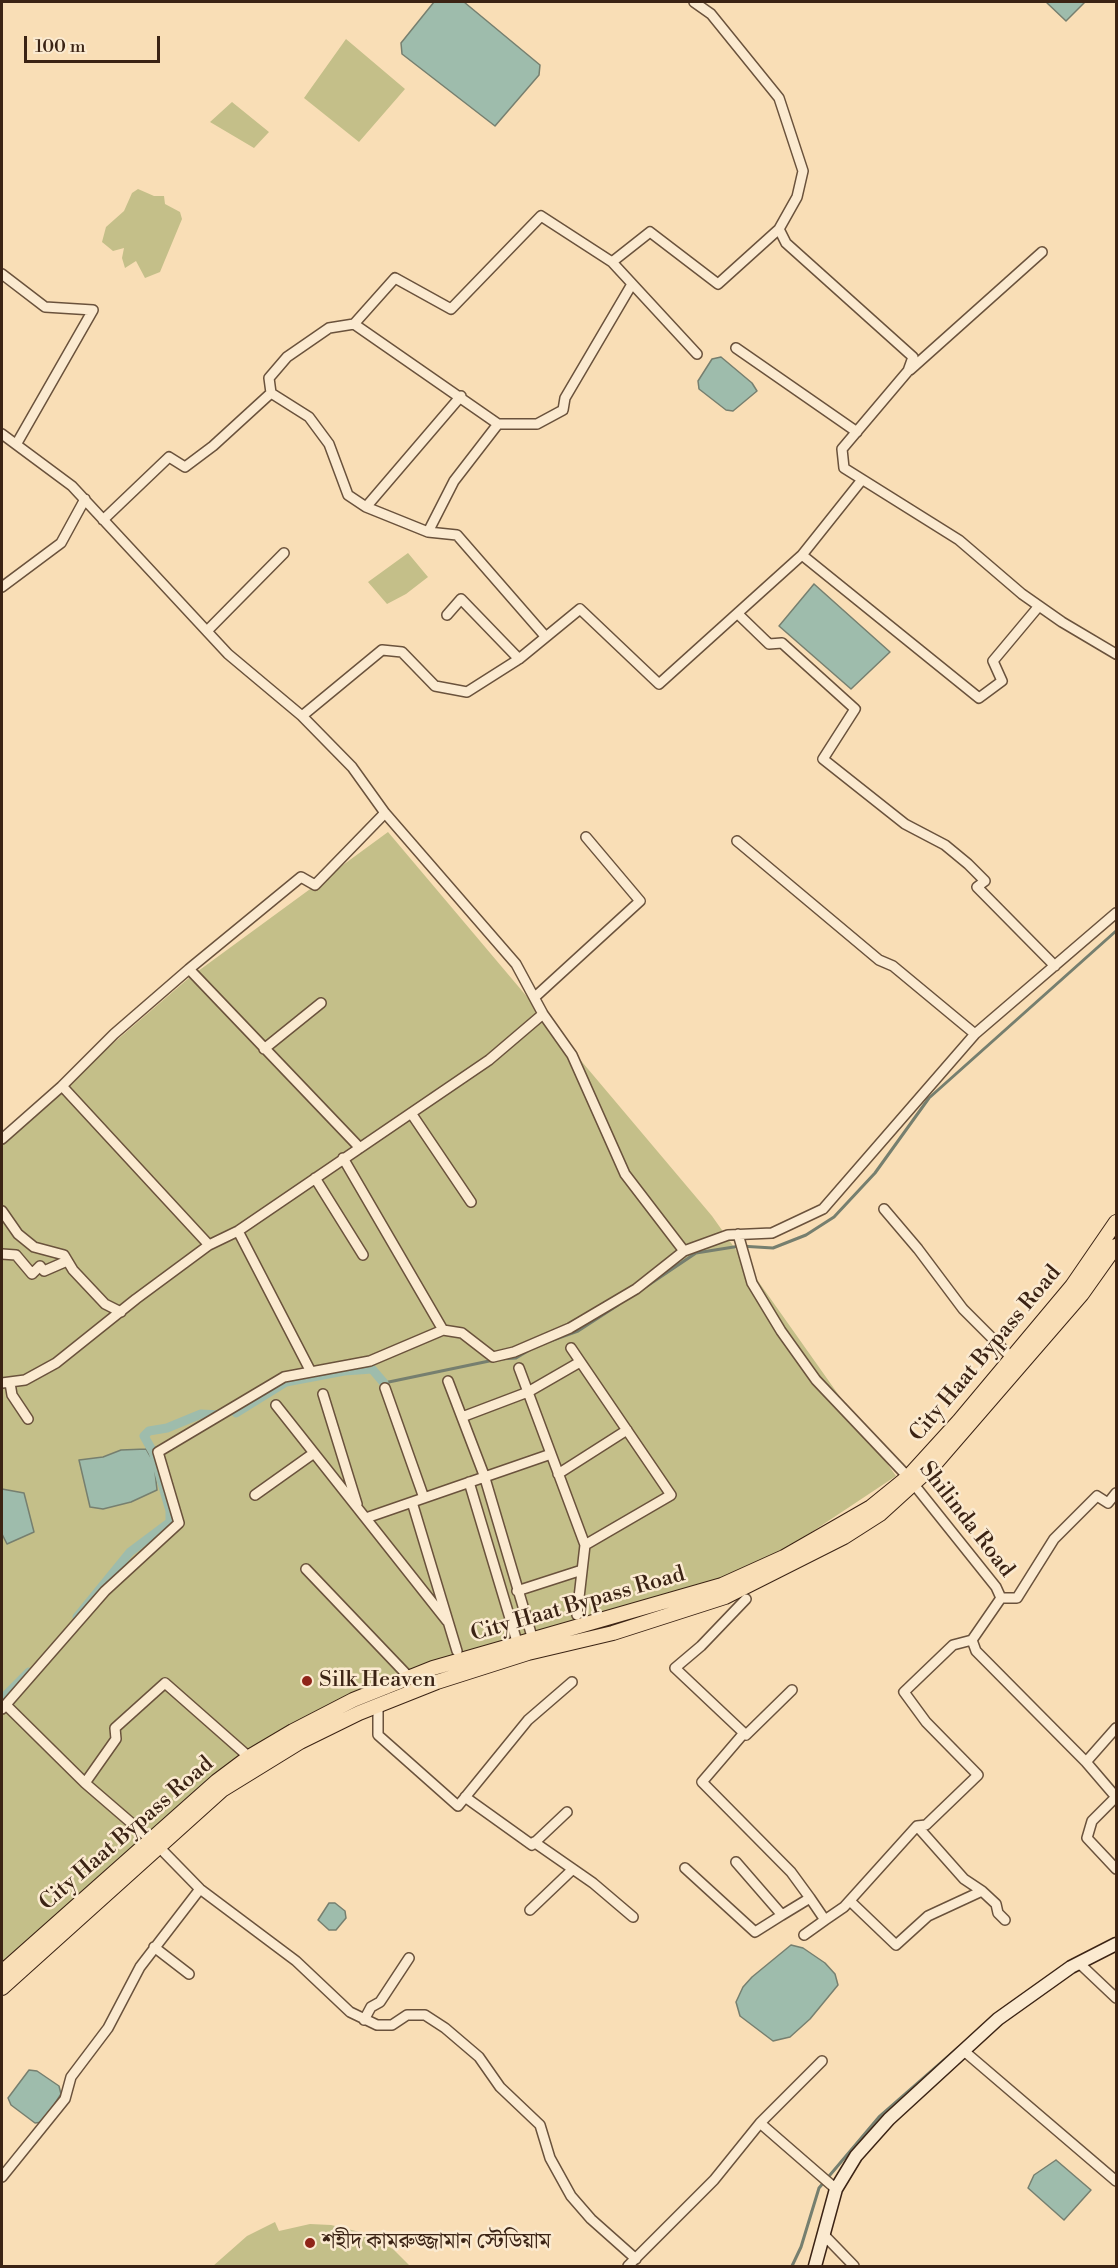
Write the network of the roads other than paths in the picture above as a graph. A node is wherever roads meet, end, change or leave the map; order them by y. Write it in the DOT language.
graph roads {
  1 [pos="694,2"];
  2 [pos="779,229"];
  3 [pos="1042,252"];
  4 [pos="612,262"];
  5 [pos="2,274"];
  6 [pos="632,284"];
  7 [pos="354,324"];
  8 [pos="736,348"];
  9 [pos="697,354"];
  10 [pos="908,371"];
  11 [pos="271,393"];
  12 [pos="461,396"];
  13 [pos="498,424"];
  14 [pos="857,432"];
  15 [pos="2,434"];
  16 [pos="17,444"];
  17 [pos="861,481"];
  18 [pos="84,500"];
  19 [pos="366,507"];
  20 [pos="104,520"];
  21 [pos="429,532"];
  22 [pos="284,553"];
  23 [pos="802,555"];
  24 [pos="2,587"];
  25 [pos="1039,606"];
  26 [pos="738,614"];
  27 [pos="447,615"];
  28 [pos="207,631"];
  29 [pos="545,636"];
  30 [pos="1116,654"];
  31 [pos="519,659"];
  32 [pos="302,716"];
  33 [pos="385,813"];
  34 [pos="586,837"];
  35 [pos="737,842"];
  36 [pos="1116,913"];
  37 [pos="1055,966"];
  38 [pos="189,969"];
  39 [pos="535,997"];
  40 [pos="321,1003"];
  41 [pos="543,1014"];
  42 [pos="975,1034"];
  43 [pos="264,1049"];
  44 [pos="62,1086"];
  45 [pos="411,1113"];
  46 [pos="2,1138"];
  47 [pos="360,1148"];
  48 [pos="344,1158"];
  49 [pos="315,1178"];
  50 [pos="471,1202"];
  51 [pos="884,1209"];
  52 [pos="2,1211"];
  53 [pos="1116,1222"];
  54 [pos="238,1231"];
  55 [pos="739,1236"];
  56 [pos="209,1245"];
  57 [pos="1116,1246"];
  58 [pos="684,1251"];
  59 [pos="2,1254"];
  60 [pos="363,1255"];
  61 [pos="67,1261"];
  62 [pos="121,1312"];
  63 [pos="443,1330"];
  64 [pos="571,1348"];
  65 [pos="1012,1358"];
  66 [pos="580,1362"];
  67 [pos="519,1368"];
  68 [pos="311,1372"];
  69 [pos="448,1381"];
  70 [pos="6,1383"];
  71 [pos="385,1388"];
  72 [pos="528,1392"];
  73 [pos="323,1394"];
  74 [pos="276,1405"];
  75 [pos="462,1417"];
  76 [pos="28,1419"];
  77 [pos="627,1430"];
  78 [pos="314,1453"];
  79 [pos="551,1454"];
  80 [pos="558,1474"];
  81 [pos="484,1477"];
  82 [pos="911,1480"];
  83 [pos="469,1482"];
  84 [pos="1116,1493"];
  85 [pos="255,1495"];
  86 [pos="424,1498"];
  87 [pos="412,1502"];
  88 [pos="359,1509"];
  89 [pos="366,1518"];
  90 [pos="585,1545"];
  91 [pos="306,1569"];
  92 [pos="582,1570"];
  93 [pos="517,1591"];
  94 [pos="1001,1598"];
  95 [pos="746,1599"];
  96 [pos="577,1615"];
  97 [pos="447,1621"];
  98 [pos="533,1640"];
  99 [pos="972,1640"];
  100 [pos="518,1645"];
  101 [pos="457,1651"];
  102 [pos="410,1678"];
  103 [pos="572,1682"];
  104 [pos="792,1690"];
  105 [pos="378,1705"];
  106 [pos="4,1707"];
  107 [pos="1116,1728"];
  108 [pos="744,1733"];
  109 [pos="249,1757"];
  110 [pos="1086,1762"];
  111 [pos="85,1783"];
  112 [pos="465,1797"];
  113 [pos="567,1812"];
  114 [pos="917,1826"];
  115 [pos="154,1842"];
  116 [pos="534,1842"];
  117 [pos="736,1862"];
  118 [pos="685,1868"];
  119 [pos="573,1869"];
  120 [pos="1116,1869"];
  121 [pos="200,1889"];
  122 [pos="982,1891"];
  123 [pos="810,1898"];
  124 [pos="850,1901"];
  125 [pos="530,1910"];
  126 [pos="782,1915"];
  127 [pos="633,1917"];
  128 [pos="825,1920"];
  129 [pos="1005,1920"];
  130 [pos="804,1935"];
  131 [pos="1116,1944"];
  132 [pos="154,1947"];
  133 [pos="409,1958"];
  134 [pos="1079,1963"];
  135 [pos="2,1972"];
  136 [pos="189,1974"];
  137 [pos="2,1988"];
  138 [pos="1116,1998"];
  139 [pos="364,2020"];
  140 [pos="963,2051"];
  141 [pos="822,2061"];
  142 [pos="760,2123"];
  143 [pos="2,2176"];
  144 [pos="1116,2181"];
  145 [pos="836,2189"];
  146 [pos="824,2235"];
  147 [pos="636,2259"];
  148 [pos="628,2266"];
  149 [pos="815,2266"];
  150 [pos="854,2266"];
  1 -- 2 [label="street"];
  2 -- 4 [label="street"];
  2 -- 10 [label="street"];
  3 -- 10 [label="street"];
  4 -- 6 [label="street"];
  4 -- 7 [label="street"];
  5 -- 16 [label="street"];
  6 -- 9 [label="street"];
  6 -- 13 [label="street"];
  7 -- 11 [label="street"];
  7 -- 12 [label="street"];
  8 -- 14 [label="street"];
  10 -- 14 [label="street"];
  11 -- 19 [label="street"];
  11 -- 20 [label="street"];
  12 -- 13 [label="street"];
  12 -- 19 [label="street"];
  13 -- 21 [label="street"];
  14 -- 17 [label="street"];
  15 -- 16 [label="street"];
  16 -- 18 [label="street"];
  17 -- 23 [label="street"];
  17 -- 25 [label="street"];
  18 -- 20 [label="street"];
  18 -- 24 [label="street"];
  19 -- 21 [label="street"];
  20 -- 28 [label="street"];
  21 -- 29 [label="street"];
  22 -- 28 [label="street"];
  23 -- 25 [label="street"];
  23 -- 26 [label="street"];
  25 -- 30 [label="street"];
  26 -- 29 [label="street"];
  26 -- 37 [label="street"];
  27 -- 31 [label="street"];
  28 -- 32 [label="street"];
  29 -- 31 [label="street"];
  31 -- 32 [label="street"];
  32 -- 33 [label="street"];
  33 -- 38 [label="street"];
  33 -- 39 [label="street"];
  34 -- 39 [label="street"];
  35 -- 42 [label="street"];
  36 -- 37 [label="street"];
  37 -- 42 [label="street"];
  38 -- 43 [label="street"];
  38 -- 44 [label="street"];
  39 -- 41 [label="street"];
  40 -- 43 [label="street"];
  41 -- 45 [label="street"];
  41 -- 58 [label="street"];
  42 -- 55 [label="street"];
  43 -- 47 [label="street"];
  44 -- 46 [label="street"];
  44 -- 56 [label="street"];
  45 -- 47 [label="street"];
  45 -- 50 [label="street"];
  47 -- 48 [label="street"];
  48 -- 49 [label="street"];
  48 -- 63 [label="street"];
  49 -- 54 [label="street"];
  49 -- 60 [label="street"];
  51 -- 65 [label="street"];
  52 -- 61 [label="street"];
  53 -- 65 [label="main road, City Haat Bypass Road"];
  54 -- 56 [label="street"];
  54 -- 68 [label="street"];
  55 -- 58 [label="street"];
  55 -- 82 [label="street, Shilinda Road"];
  56 -- 62 [label="street"];
  57 -- 82 [label="main road, City Haat Bypass Road"];
  58 -- 63 [label="street"];
  59 -- 61 [label="street"];
  61 -- 62 [label="street"];
  62 -- 70 [label="street"];
  63 -- 68 [label="street"];
  64 -- 66 [label="street"];
  65 -- 82 [label="main road, City Haat Bypass Road"];
  66 -- 72 [label="street"];
  66 -- 77 [label="street"];
  67 -- 72 [label="street"];
  68 -- 106 [label="street"];
  69 -- 75 [label="street"];
  70 -- 76 [label="street"];
  71 -- 86 [label="street"];
  72 -- 75 [label="street"];
  72 -- 79 [label="street"];
  73 -- 88 [label="street"];
  74 -- 78 [label="street"];
  75 -- 81 [label="street"];
  77 -- 80 [label="street"];
  77 -- 90 [label="street"];
  78 -- 85 [label="street"];
  78 -- 88 [label="street"];
  79 -- 80 [label="street"];
  79 -- 81 [label="street"];
  80 -- 90 [label="street"];
  81 -- 83 [label="street"];
  81 -- 93 [label="street"];
  82 -- 94 [label="street, Shilinda Road"];
  82 -- 98 [label="main road, City Haat Bypass Road"];
  82 -- 105 [label="main road, City Haat Bypass Road"];
  83 -- 86 [label="street"];
  83 -- 100 [label="street"];
  84 -- 94 [label="street"];
  86 -- 87 [label="street"];
  87 -- 89 [label="street"];
  87 -- 97 [label="street"];
  88 -- 89 [label="street"];
  89 -- 97 [label="street"];
  90 -- 92 [label="street"];
  91 -- 102 [label="street"];
  92 -- 93 [label="street"];
  92 -- 96 [label="street"];
  93 -- 98 [label="street"];
  94 -- 99 [label="street, Shilinda Road"];
  95 -- 108 [label="street"];
  97 -- 101 [label="street"];
  98 -- 100 [label="main road, City Haat Bypass Road"];
  99 -- 110 [label="street"];
  99 -- 114 [label="street"];
  100 -- 102 [label="main road, City Haat Bypass Road"];
  102 -- 109 [label="main road, City Haat Bypass Road"];
  103 -- 112 [label="street"];
  104 -- 108 [label="street"];
  105 -- 112 [label="street"];
  105 -- 115 [label="main road, City Haat Bypass Road"];
  106 -- 111 [label="street"];
  107 -- 110 [label="street"];
  108 -- 123 [label="street"];
  109 -- 111 [label="street"];
  109 -- 115 [label="main road, City Haat Bypass Road"];
  110 -- 120 [label="street"];
  111 -- 115 [label="street"];
  112 -- 116 [label="street"];
  113 -- 116 [label="street"];
  114 -- 122 [label="street"];
  114 -- 124 [label="street"];
  115 -- 121 [label="street"];
  115 -- 135 [label="main road, City Haat Bypass Road"];
  115 -- 137 [label="main road, City Haat Bypass Road"];
  116 -- 119 [label="street"];
  117 -- 126 [label="street"];
  118 -- 126 [label="street"];
  119 -- 125 [label="street"];
  119 -- 127 [label="street"];
  121 -- 132 [label="street"];
  121 -- 139 [label="street"];
  122 -- 124 [label="street"];
  122 -- 129 [label="street"];
  123 -- 126 [label="street"];
  123 -- 128 [label="street"];
  124 -- 128 [label="street"];
  128 -- 130 [label="street"];
  131 -- 134 [label="street"];
  132 -- 136 [label="street"];
  132 -- 143 [label="street"];
  133 -- 139 [label="street"];
  134 -- 138 [label="street"];
  134 -- 140 [label="street"];
  139 -- 147 [label="street"];
  140 -- 144 [label="street"];
  140 -- 145 [label="street"];
  141 -- 142 [label="street"];
  142 -- 145 [label="street"];
  142 -- 147 [label="street"];
  145 -- 146 [label="street"];
  146 -- 149 [label="street"];
  146 -- 150 [label="street"];
  147 -- 148 [label="street"];
}
